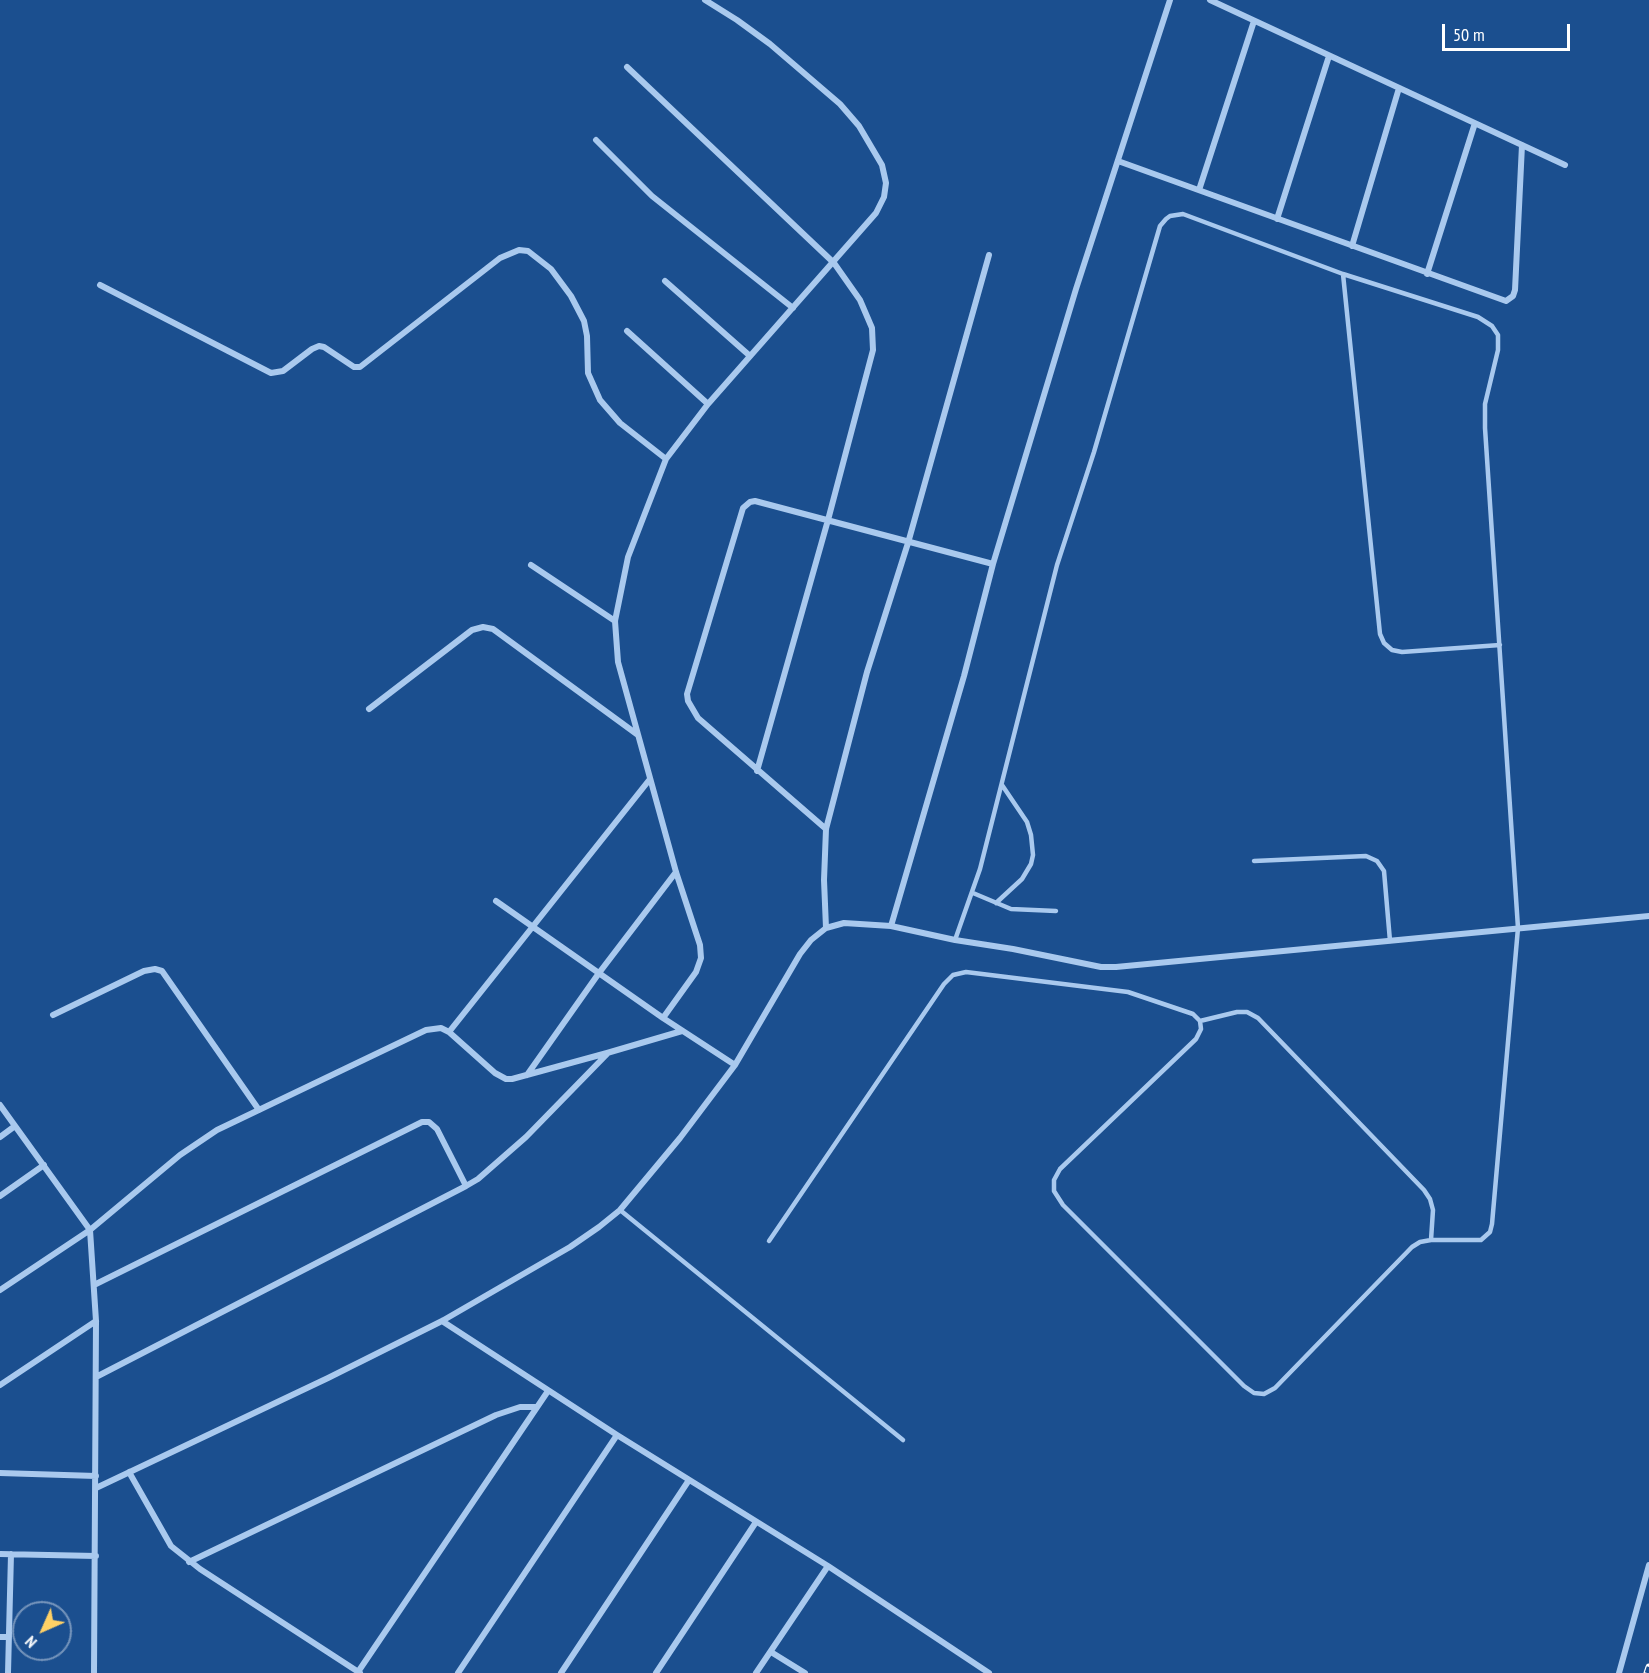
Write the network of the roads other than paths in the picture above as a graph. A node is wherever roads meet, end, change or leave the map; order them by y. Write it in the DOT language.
graph roads {
  1 [pos="705,0"];
  2 [pos="1170,0"];
  3 [pos="1210,0"];
  4 [pos="1254,21"];
  5 [pos="1329,56"];
  6 [pos="627,67"];
  7 [pos="1399,88"];
  8 [pos="1475,123"];
  9 [pos="596,140"];
  10 [pos="1522,145"];
  11 [pos="1118,161"];
  12 [pos="1565,165"];
  13 [pos="1199,190"];
  14 [pos="1276,219"];
  15 [pos="1352,246"];
  16 [pos="989,255"];
  17 [pos="834,263"];
  18 [pos="1343,274"];
  19 [pos="1427,274"];
  20 [pos="665,281"];
  21 [pos="100,285"];
  22 [pos="793,308"];
  23 [pos="627,331"];
  24 [pos="750,356"];
  25 [pos="708,404"];
  26 [pos="666,459"];
  27 [pos="828,520"];
  28 [pos="908,543"];
  29 [pos="993,564"];
  30 [pos="531,565"];
  31 [pos="615,621"];
  32 [pos="1500,645"];
  33 [pos="369,709"];
  34 [pos="638,736"];
  35 [pos="757,771"];
  36 [pos="650,779"];
  37 [pos="1002,785"];
  38 [pos="826,829"];
  39 [pos="1254,861"];
  40 [pos="676,872"];
  41 [pos="973,893"];
  42 [pos="496,901"];
  43 [pos="996,903"];
  44 [pos="1056,911"];
  45 [pos="1649,916"];
  46 [pos="532,926"];
  47 [pos="891,926"];
  48 [pos="826,928"];
  49 [pos="1518,928"];
  50 [pos="955,940"];
  51 [pos="1390,940"];
  52 [pos="599,973"];
  53 [pos="53,1015"];
  54 [pos="663,1018"];
  55 [pos="1200,1020"];
  56 [pos="682,1031"];
  57 [pos="449,1032"];
  58 [pos="607,1053"];
  59 [pos="735,1065"];
  60 [pos="527,1075"];
  61 [pos="0,1106"];
  62 [pos="259,1110"];
  63 [pos="15,1126"];
  64 [pos="0,1137"];
  65 [pos="44,1165"];
  66 [pos="466,1186"];
  67 [pos="0,1196"];
  68 [pos="620,1210"];
  69 [pos="90,1230"];
  70 [pos="1431,1240"];
  71 [pos="770,1241"];
  72 [pos="94,1285"];
  73 [pos="0,1290"];
  74 [pos="96,1321"];
  75 [pos="442,1321"];
  76 [pos="96,1377"];
  77 [pos="0,1385"];
  78 [pos="548,1391"];
  79 [pos="537,1407"];
  80 [pos="617,1436"];
  81 [pos="903,1440"];
  82 [pos="129,1472"];
  83 [pos="0,1473"];
  84 [pos="96,1476"];
  85 [pos="689,1480"];
  86 [pos="96,1488"];
  87 [pos="756,1522"];
  88 [pos="0,1554"];
  89 [pos="11,1554"];
  90 [pos="96,1556"];
  91 [pos="189,1562"];
  92 [pos="1649,1565"];
  93 [pos="828,1566"];
  94 [pos="0,1637"];
  95 [pos="9,1637"];
  96 [pos="771,1652"];
  97 [pos="359,1672"];
  98 [pos="986,1672"];
  99 [pos="8,1673"];
  100 [pos="94,1673"];
  101 [pos="458,1673"];
  102 [pos="561,1673"];
  103 [pos="656,1673"];
  104 [pos="756,1673"];
  105 [pos="805,1673"];
  106 [pos="1619,1673"];
  1 -- 17 [label="street"];
  2 -- 11 [label="street"];
  3 -- 4 [label="street"];
  4 -- 5 [label="street"];
  4 -- 13 [label="street"];
  5 -- 7 [label="street"];
  5 -- 14 [label="street"];
  6 -- 17 [label="street"];
  7 -- 8 [label="street"];
  7 -- 15 [label="street"];
  8 -- 10 [label="street"];
  8 -- 19 [label="street"];
  9 -- 22 [label="street"];
  10 -- 12 [label="street"];
  10 -- 19 [label="street"];
  11 -- 13 [label="street"];
  11 -- 29 [label="street"];
  13 -- 14 [label="street"];
  14 -- 15 [label="street"];
  15 -- 19 [label="street"];
  16 -- 28 [label="street"];
  17 -- 22 [label="street"];
  17 -- 27 [label="street"];
  18 -- 32 [label="lane"];
  18 -- 32 [label="lane"];
  18 -- 37 [label="lane"];
  20 -- 24 [label="street"];
  21 -- 26 [label="street"];
  22 -- 24 [label="street"];
  23 -- 25 [label="street"];
  24 -- 25 [label="street"];
  25 -- 26 [label="street"];
  26 -- 31 [label="street"];
  27 -- 28 [label="street"];
  27 -- 35 [label="street"];
  27 -- 35 [label="street"];
  28 -- 29 [label="street"];
  28 -- 38 [label="street"];
  29 -- 47 [label="street"];
  30 -- 31 [label="street"];
  31 -- 34 [label="street"];
  32 -- 49 [label="lane"];
  33 -- 34 [label="street"];
  34 -- 36 [label="street"];
  35 -- 38 [label="street"];
  36 -- 40 [label="street"];
  36 -- 46 [label="street"];
  37 -- 41 [label="lane"];
  37 -- 43 [label="lane"];
  38 -- 48 [label="street"];
  39 -- 51 [label="lane"];
  40 -- 52 [label="street"];
  40 -- 54 [label="street"];
  41 -- 43 [label="lane"];
  41 -- 50 [label="lane"];
  42 -- 46 [label="street"];
  43 -- 44 [label="lane"];
  45 -- 49 [label="street"];
  46 -- 52 [label="street"];
  46 -- 57 [label="street"];
  47 -- 48 [label="street"];
  47 -- 50 [label="street"];
  48 -- 59 [label="street"];
  49 -- 51 [label="street"];
  49 -- 70 [label="lane"];
  50 -- 51 [label="street"];
  52 -- 54 [label="street"];
  52 -- 60 [label="street"];
  53 -- 62 [label="street"];
  54 -- 56 [label="street"];
  55 -- 70 [label="lane"];
  55 -- 70 [label="lane"];
  55 -- 71 [label="lane"];
  56 -- 58 [label="street"];
  56 -- 59 [label="street"];
  57 -- 60 [label="street"];
  57 -- 62 [label="street"];
  58 -- 60 [label="street"];
  58 -- 66 [label="street"];
  59 -- 68 [label="street"];
  61 -- 63 [label="street"];
  62 -- 69 [label="street"];
  63 -- 64 [label="street"];
  63 -- 65 [label="street"];
  65 -- 67 [label="street"];
  65 -- 69 [label="street"];
  66 -- 72 [label="street"];
  66 -- 76 [label="street"];
  68 -- 75 [label="street"];
  68 -- 81 [label="lane"];
  69 -- 72 [label="street"];
  69 -- 73 [label="street"];
  72 -- 74 [label="street"];
  74 -- 76 [label="street"];
  74 -- 77 [label="street"];
  75 -- 78 [label="street"];
  75 -- 82 [label="street"];
  76 -- 84 [label="street"];
  78 -- 79 [label="street"];
  78 -- 80 [label="street"];
  79 -- 91 [label="street"];
  79 -- 97 [label="street"];
  80 -- 85 [label="street"];
  80 -- 101 [label="street"];
  82 -- 86 [label="street"];
  82 -- 91 [label="street"];
  83 -- 84 [label="street"];
  84 -- 86 [label="street"];
  85 -- 87 [label="street"];
  85 -- 102 [label="street"];
  86 -- 90 [label="street"];
  87 -- 93 [label="street"];
  87 -- 103 [label="street"];
  88 -- 89 [label="street"];
  89 -- 90 [label="street"];
  89 -- 95 [label="street"];
  90 -- 100 [label="street"];
  91 -- 97 [label="street"];
  92 -- 106 [label="street"];
  93 -- 96 [label="street"];
  93 -- 98 [label="street"];
  94 -- 95 [label="street"];
  95 -- 99 [label="street"];
  96 -- 104 [label="street"];
  96 -- 105 [label="street"];
}
